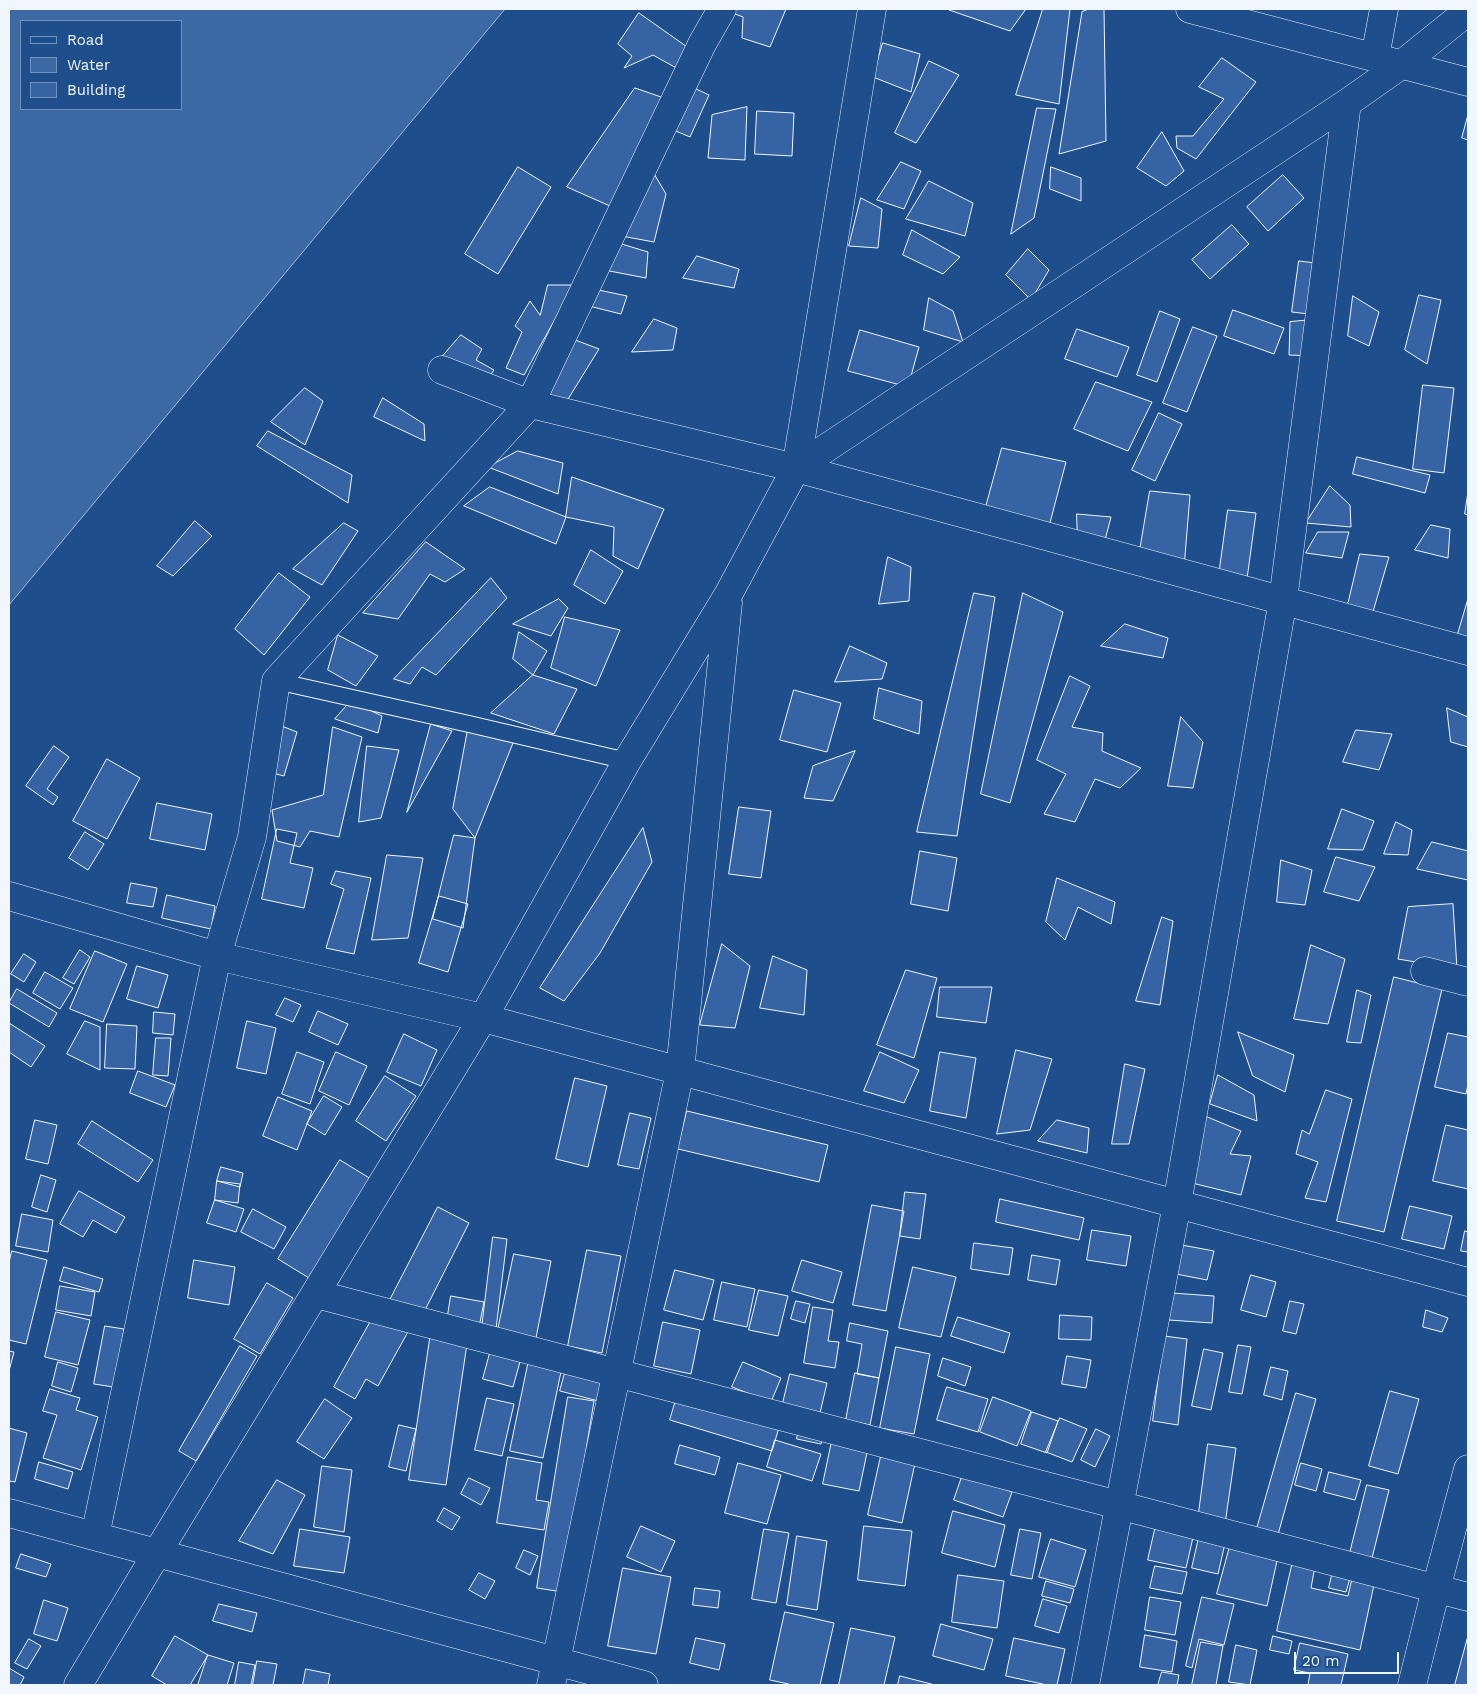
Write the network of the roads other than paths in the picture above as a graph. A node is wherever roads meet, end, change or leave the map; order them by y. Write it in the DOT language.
graph roads {
  1 [pos="722,9"];
  2 [pos="872,9"];
  3 [pos="1190,9"];
  4 [pos="1384,9"];
  5 [pos="1468,11"];
  6 [pos="1375,57"];
  7 [pos="1401,65"];
  8 [pos="1468,82"];
  9 [pos="1347,103"];
  10 [pos="442,370"];
  11 [pos="530,404"];
  12 [pos="796,468"];
  13 [pos="728,595"];
  14 [pos="1283,600"];
  15 [pos="1468,651"];
  16 [pos="276,681"];
  17 [pos="627,761"];
  18 [pos="9,896"];
  19 [pos="217,956"];
  20 [pos="1425,970"];
  21 [pos="1468,982"];
  22 [pos="483,1018"];
  23 [pos="680,1071"];
  24 [pos="1177,1204"];
  25 [pos="1468,1282"];
  26 [pos="316,1294"];
  27 [pos="615,1372"];
  28 [pos="1468,1469"];
  29 [pos="1119,1505"];
  30 [pos="9,1513"];
  31 [pos="94,1536"];
  32 [pos="157,1553"];
  33 [pos="1436,1589"];
  34 [pos="1468,1597"];
  35 [pos="553,1673"];
  36 [pos="78,1685"];
  37 [pos="644,1685"];
  38 [pos="1085,1685"];
  39 [pos="1412,1685"];
  1 -- 11 [label="street"];
  2 -- 12 [label="street"];
  3 -- 6 [label="street"];
  4 -- 6 [label="street"];
  5 -- 7 [label="street"];
  6 -- 7 [label="street"];
  7 -- 8 [label="street"];
  7 -- 9 [label="street"];
  9 -- 12 [label="street"];
  9 -- 14 [label="street"];
  10 -- 11 [label="street"];
  11 -- 12 [label="street"];
  11 -- 16 [label="street"];
  12 -- 13 [label="street"];
  12 -- 14 [label="street"];
  13 -- 17 [label="street"];
  13 -- 23 [label="street"];
  14 -- 15 [label="street"];
  14 -- 24 [label="street"];
  16 -- 17 [label="lane"];
  16 -- 19 [label="street"];
  17 -- 22 [label="street"];
  18 -- 19 [label="street"];
  19 -- 22 [label="street"];
  19 -- 31 [label="street"];
  20 -- 21 [label="street"];
  22 -- 23 [label="street"];
  22 -- 26 [label="street"];
  23 -- 24 [label="street"];
  23 -- 27 [label="street"];
  24 -- 25 [label="street"];
  24 -- 29 [label="street"];
  26 -- 27 [label="street"];
  26 -- 32 [label="street"];
  27 -- 29 [label="street"];
  27 -- 35 [label="street"];
  28 -- 33 [label="street"];
  29 -- 33 [label="street"];
  29 -- 38 [label="street"];
  30 -- 31 [label="street"];
  31 -- 32 [label="street"];
  32 -- 35 [label="street"];
  32 -- 36 [label="street"];
  33 -- 34 [label="street"];
  33 -- 39 [label="street"];
  35 -- 37 [label="street"];
}
